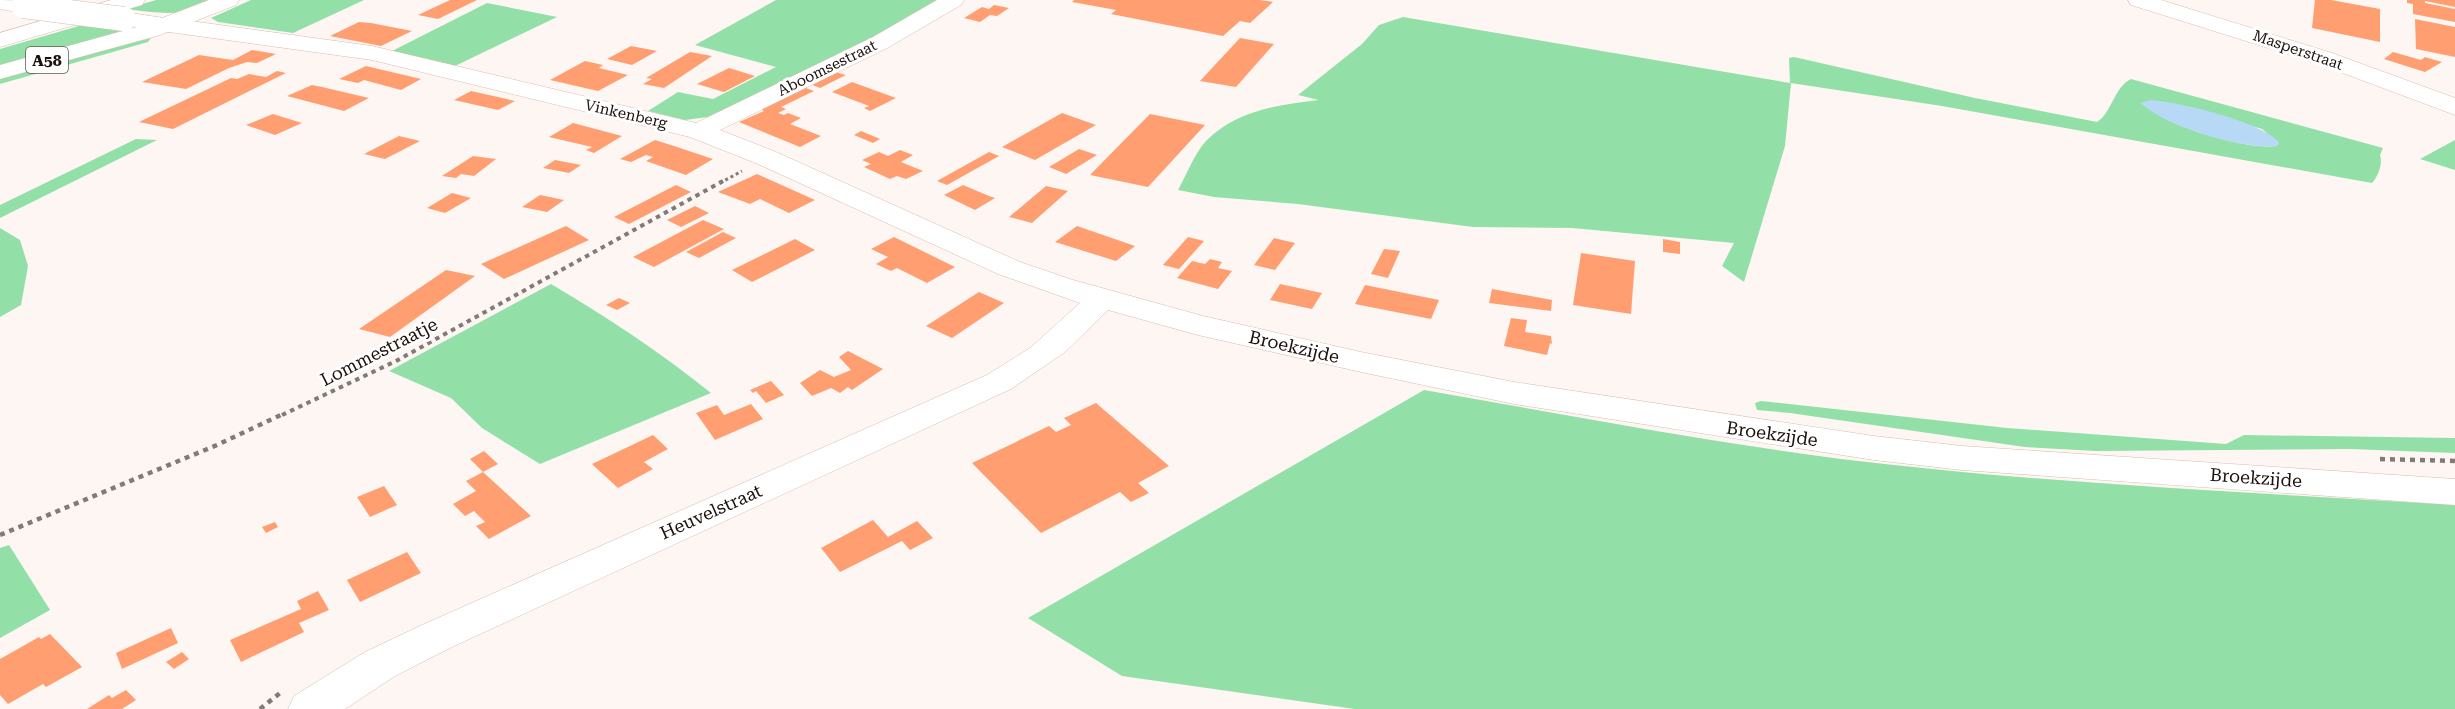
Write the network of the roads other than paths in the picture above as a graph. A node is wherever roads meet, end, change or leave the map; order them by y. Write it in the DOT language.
graph roads {
  1 [pos="100,0"];
  2 [pos="228,0"];
  3 [pos="953,0"];
  4 [pos="2139,0"];
  5 [pos="0,3"];
  6 [pos="129,10"];
  7 [pos="169,25"];
  8 [pos="0,29"];
  9 [pos="0,40"];
  10 [pos="0,72"];
  11 [pos="2455,107"];
  12 [pos="699,131"];
  13 [pos="1101,299"];
  14 [pos="2455,492"];
  15 [pos="310,709"];
  1 -- 8 [label="main road, A58"];
  2 -- 7 [label="main road, A58"];
  3 -- 12 [label="main road, Aboomsestraat"];
  4 -- 11 [label="main road, Masperstraat"];
  5 -- 6 [label="main road, Vinkenberg, bridge"];
  6 -- 7 [label="main road, Vinkenberg"];
  6 -- 9 [label="main road, A58"];
  7 -- 10 [label="main road, A58"];
  7 -- 12 [label="main road, Vinkenberg"];
  12 -- 13 [label="main road, Vinkenberg"];
  13 -- 14 [label="main road, Broekzijde"];
  13 -- 15 [label="main road, Heuvelstraat"];
}
